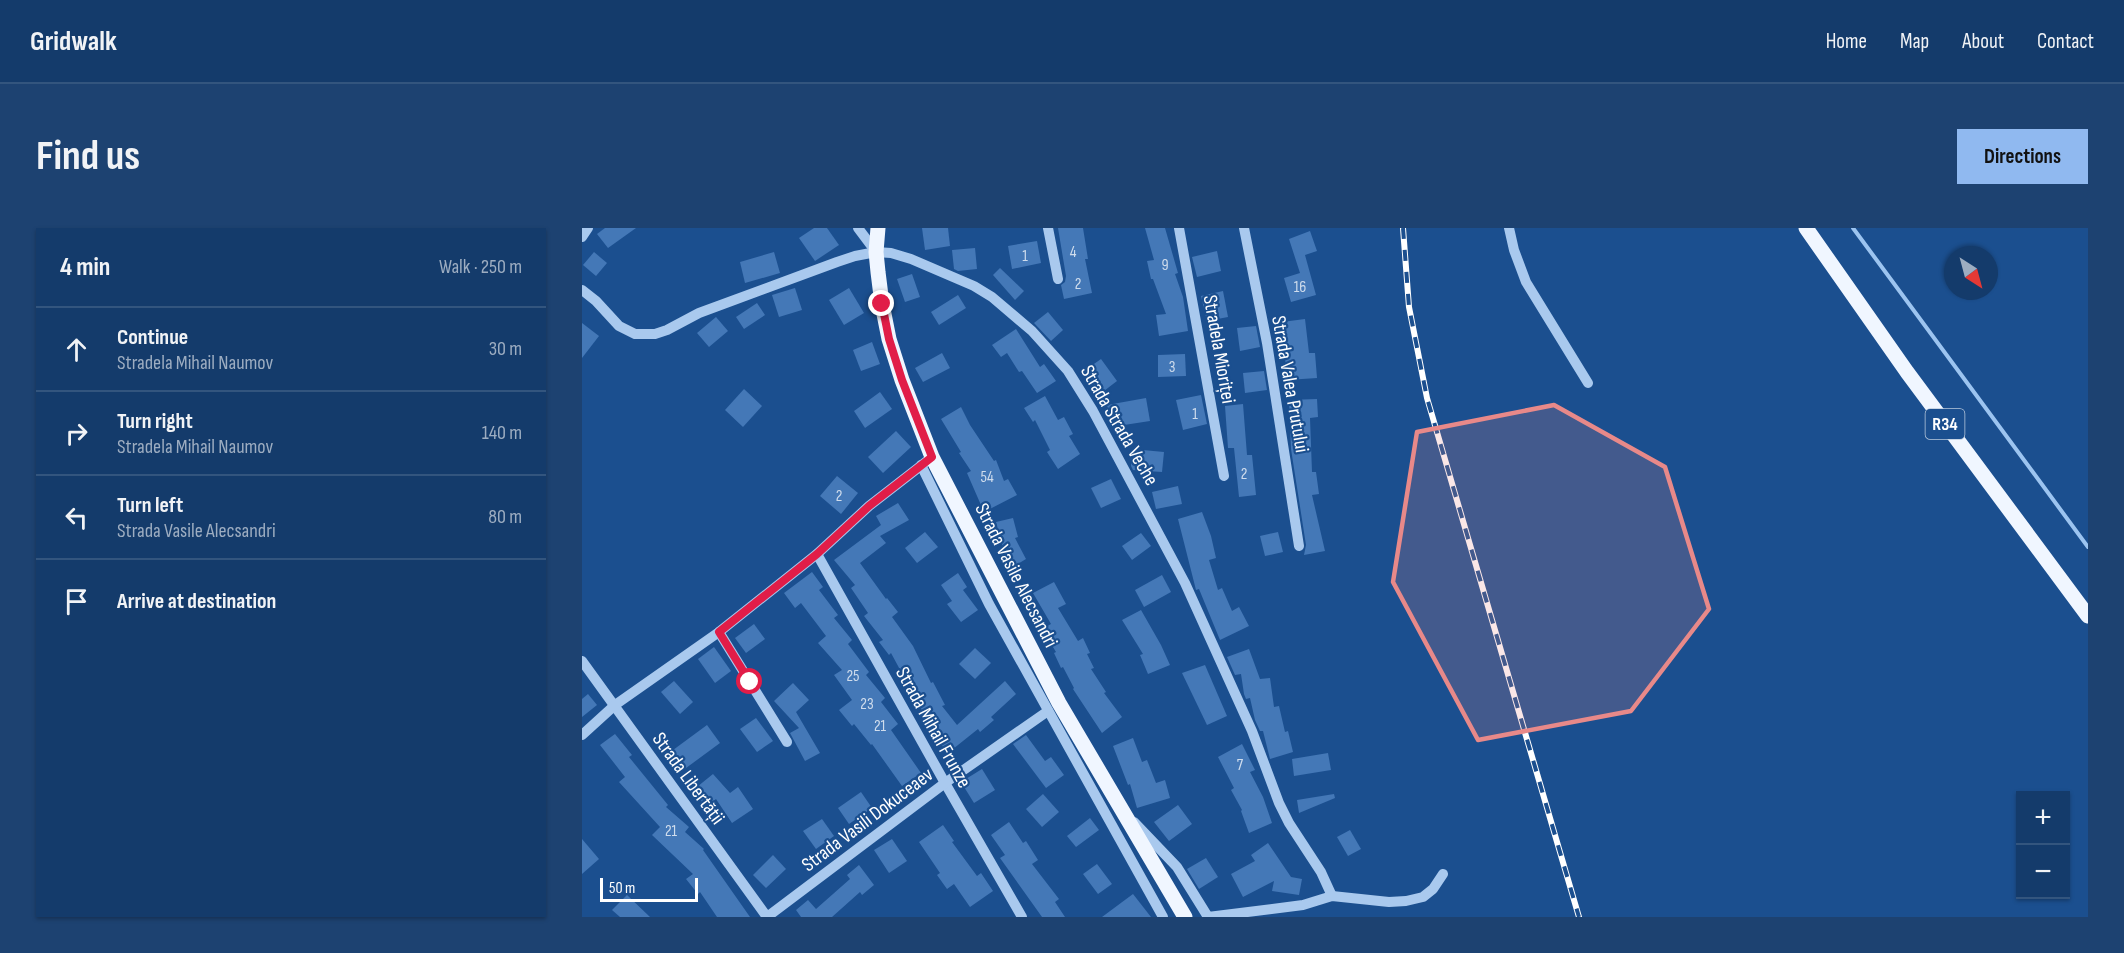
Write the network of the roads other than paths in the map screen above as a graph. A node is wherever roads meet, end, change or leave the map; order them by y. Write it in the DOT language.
graph roads {
  1 [pos="588,228"];
  2 [pos="858,228"];
  3 [pos="878,228"];
  4 [pos="1048,228"];
  5 [pos="1179,228"];
  6 [pos="1244,228"];
  7 [pos="1509,228"];
  8 [pos="1806,228"];
  9 [pos="582,237"];
  10 [pos="876,252"];
  11 [pos="1058,279"];
  12 [pos="582,290"];
  13 [pos="1588,383"];
  14 [pos="927,461"];
  15 [pos="1224,476"];
  16 [pos="1299,546"];
  17 [pos="817,554"];
  18 [pos="2088,616"];
  19 [pos="719,632"];
  20 [pos="582,661"];
  21 [pos="615,705"];
  22 [pos="1048,711"];
  23 [pos="582,735"];
  24 [pos="787,742"];
  25 [pos="945,783"];
  26 [pos="1122,809"];
  27 [pos="1443,874"];
  28 [pos="1332,896"];
  29 [pos="767,917"];
  30 [pos="1022,917"];
  31 [pos="1163,917"];
  32 [pos="1185,917"];
  33 [pos="1208,917"];
  1 -- 9 [label="street"];
  2 -- 10 [label="street"];
  3 -- 10 [label="main road, Strada Vasile Alecsandri"];
  4 -- 11 [label="street"];
  5 -- 15 [label="street, Stradela Mioriței"];
  6 -- 16 [label="street, Strada Valea Prutului"];
  7 -- 13 [label="street"];
  8 -- 18 [label="main road, R34"];
  10 -- 12 [label="street, Strada Strada Veche"];
  10 -- 14 [label="main road, Strada Vasile Alecsandri"];
  10 -- 28 [label="street, Strada Strada Veche"];
  14 -- 17 [label="street"];
  14 -- 22 [label="street"];
  14 -- 26 [label="main road, Strada Vasile Alecsandri"];
  17 -- 19 [label="street"];
  17 -- 25 [label="street, Strada Mihail Frunze"];
  19 -- 21 [label="street"];
  19 -- 24 [label="street"];
  20 -- 21 [label="street, Strada Libertății"];
  21 -- 23 [label="street"];
  21 -- 29 [label="street, Strada Libertății"];
  22 -- 25 [label="street, Strada Vasili Dokuceaev"];
  22 -- 31 [label="street"];
  25 -- 29 [label="street, Strada Vasili Dokuceaev"];
  25 -- 30 [label="street, Strada Mihail Frunze"];
  26 -- 32 [label="main road, Strada Vasile Alecsandri"];
  26 -- 33 [label="street"];
  27 -- 28 [label="street"];
  28 -- 33 [label="street"];
}
